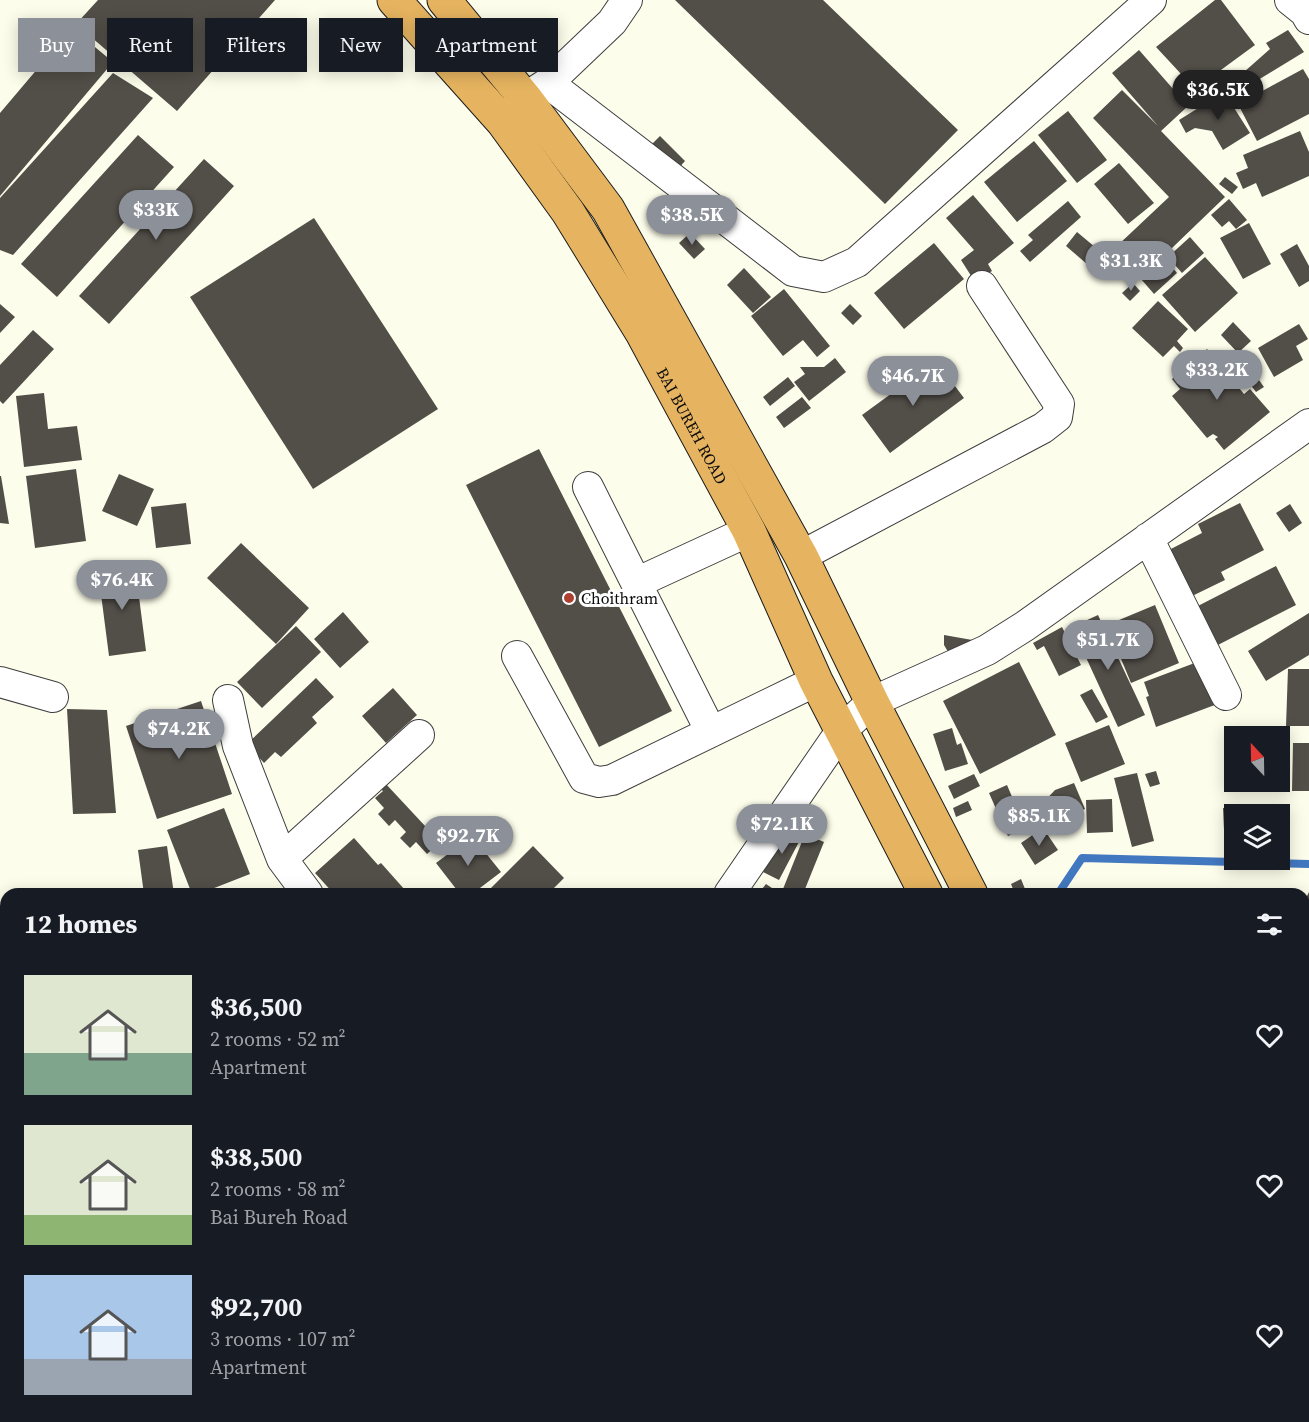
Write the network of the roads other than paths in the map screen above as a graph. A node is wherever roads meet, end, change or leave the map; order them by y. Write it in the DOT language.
graph roads {
  1 [pos="394,0"];
  2 [pos="444,0"];
  3 [pos="627,0"];
  4 [pos="1151,0"];
  5 [pos="1290,0"];
  6 [pos="1309,19"];
  7 [pos="536,91"];
  8 [pos="502,122"];
  9 [pos="982,286"];
  10 [pos="1309,424"];
  11 [pos="588,487"];
  12 [pos="749,531"];
  13 [pos="1148,538"];
  14 [pos="801,556"];
  15 [pos="636,583"];
  16 [pos="518,656"];
  17 [pos="816,681"];
  18 [pos="0,682"];
  19 [pos="1226,695"];
  20 [pos="53,697"];
  21 [pos="228,700"];
  22 [pos="872,702"];
  23 [pos="842,731"];
  24 [pos="711,732"];
  25 [pos="419,735"];
  26 [pos="282,859"];
  27 [pos="304,888"];
  28 [pos="733,888"];
  29 [pos="923,888"];
  30 [pos="968,888"];
  1 -- 8 [label="highway, BAI BUREH ROAD"];
  2 -- 7 [label="highway, BAI BUREH ROAD"];
  3 -- 7 [label="street"];
  4 -- 7 [label="street"];
  5 -- 6 [label="street"];
  7 -- 8 [label="street"];
  7 -- 14 [label="highway, BAI BUREH ROAD"];
  8 -- 12 [label="highway, BAI BUREH ROAD"];
  9 -- 14 [label="street"];
  10 -- 13 [label="street"];
  11 -- 15 [label="street"];
  12 -- 15 [label="street"];
  12 -- 17 [label="highway, BAI BUREH ROAD"];
  13 -- 19 [label="street"];
  13 -- 22 [label="street"];
  14 -- 22 [label="highway, BAI BUREH ROAD"];
  15 -- 24 [label="street"];
  16 -- 24 [label="street"];
  17 -- 23 [label="highway, BAI BUREH ROAD"];
  17 -- 24 [label="street"];
  18 -- 20 [label="street"];
  21 -- 26 [label="street"];
  22 -- 23 [label="street"];
  22 -- 30 [label="highway, BAI BUREH ROAD"];
  23 -- 28 [label="street"];
  23 -- 29 [label="highway, BAI BUREH ROAD"];
  25 -- 26 [label="street"];
  26 -- 27 [label="street"];
}
